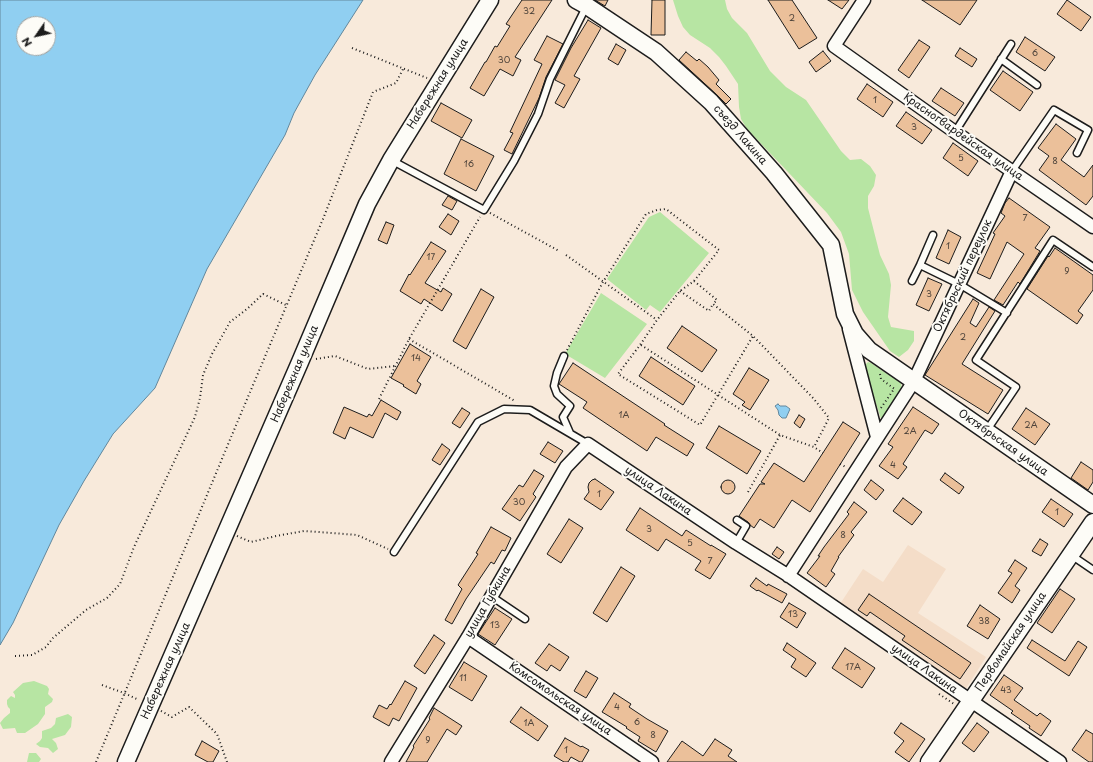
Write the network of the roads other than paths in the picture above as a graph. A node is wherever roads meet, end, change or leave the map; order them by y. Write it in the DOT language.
graph roads {
  1 [pos="490,0"];
  2 [pos="864,0"];
  3 [pos="582,3"];
  4 [pos="1011,44"];
  5 [pos="1001,59"];
  6 [pos="1037,84"];
  7 [pos="955,132"];
  8 [pos="1077,153"];
  9 [pos="391,160"];
  10 [pos="1012,171"];
  11 [pos="1093,227"];
  12 [pos="933,235"];
  13 [pos="920,265"];
  14 [pos="1093,267"];
  15 [pos="912,281"];
  16 [pos="959,284"];
  17 [pos="1007,313"];
  18 [pos="845,314"];
  19 [pos="564,356"];
  20 [pos="914,381"];
  21 [pos="986,431"];
  22 [pos="570,433"];
  23 [pos="877,437"];
  24 [pos="588,444"];
  25 [pos="1093,505"];
  26 [pos="737,520"];
  27 [pos="1093,522"];
  28 [pos="736,542"];
  29 [pos="394,552"];
  30 [pos="1071,555"];
  31 [pos="1093,570"];
  32 [pos="788,576"];
  33 [pos="491,596"];
  34 [pos="525,620"];
  35 [pos="468,637"];
  36 [pos="971,701"];
  37 [pos="126,762"];
  38 [pos="391,762"];
  39 [pos="652,762"];
  40 [pos="929,762"];
  41 [pos="1060,762"];
  1 -- 9 [label="street, Набережная улица"];
  2 -- 7 [label="street, Красногвардейская улица"];
  3 -- 9 [label="lane"];
  3 -- 18 [label="street, съезд Лакина"];
  4 -- 5 [label="lane"];
  5 -- 6 [label="lane"];
  5 -- 7 [label="lane"];
  7 -- 10 [label="street, Красногвардейская улица"];
  8 -- 10 [label="lane"];
  9 -- 37 [label="street, Набережная улица"];
  10 -- 11 [label="street, Красногвардейская улица"];
  10 -- 16 [label="street, Октябрьский переулок"];
  12 -- 13 [label="lane"];
  13 -- 15 [label="lane"];
  13 -- 16 [label="lane"];
  14 -- 17 [label="lane"];
  16 -- 17 [label="lane"];
  16 -- 20 [label="street, Октябрьский переулок"];
  17 -- 21 [label="lane"];
  18 -- 20 [label="street, съезд Лакина"];
  18 -- 23 [label="street, съезд Лакина"];
  19 -- 22 [label="lane"];
  20 -- 21 [label="street, Октябрьская улица"];
  20 -- 23 [label="street"];
  21 -- 25 [label="street, Октябрьская улица"];
  22 -- 24 [label="lane"];
  22 -- 29 [label="lane"];
  23 -- 32 [label="street"];
  24 -- 28 [label="street, улица Лакина"];
  24 -- 33 [label="street, улица Губкина"];
  26 -- 28 [label="lane"];
  27 -- 30 [label="street, Первомайская улица"];
  28 -- 32 [label="street, улица Лакина"];
  30 -- 31 [label="lane"];
  30 -- 36 [label="street, Первомайская улица"];
  32 -- 36 [label="street, улица Лакина"];
  33 -- 34 [label="lane"];
  33 -- 35 [label="street, улица Губкина"];
  35 -- 38 [label="street, улица Губкина"];
  35 -- 39 [label="street, Комсомольская улица"];
  36 -- 40 [label="street, Первомайская улица"];
  36 -- 41 [label="street, улица Лакина"];
}
